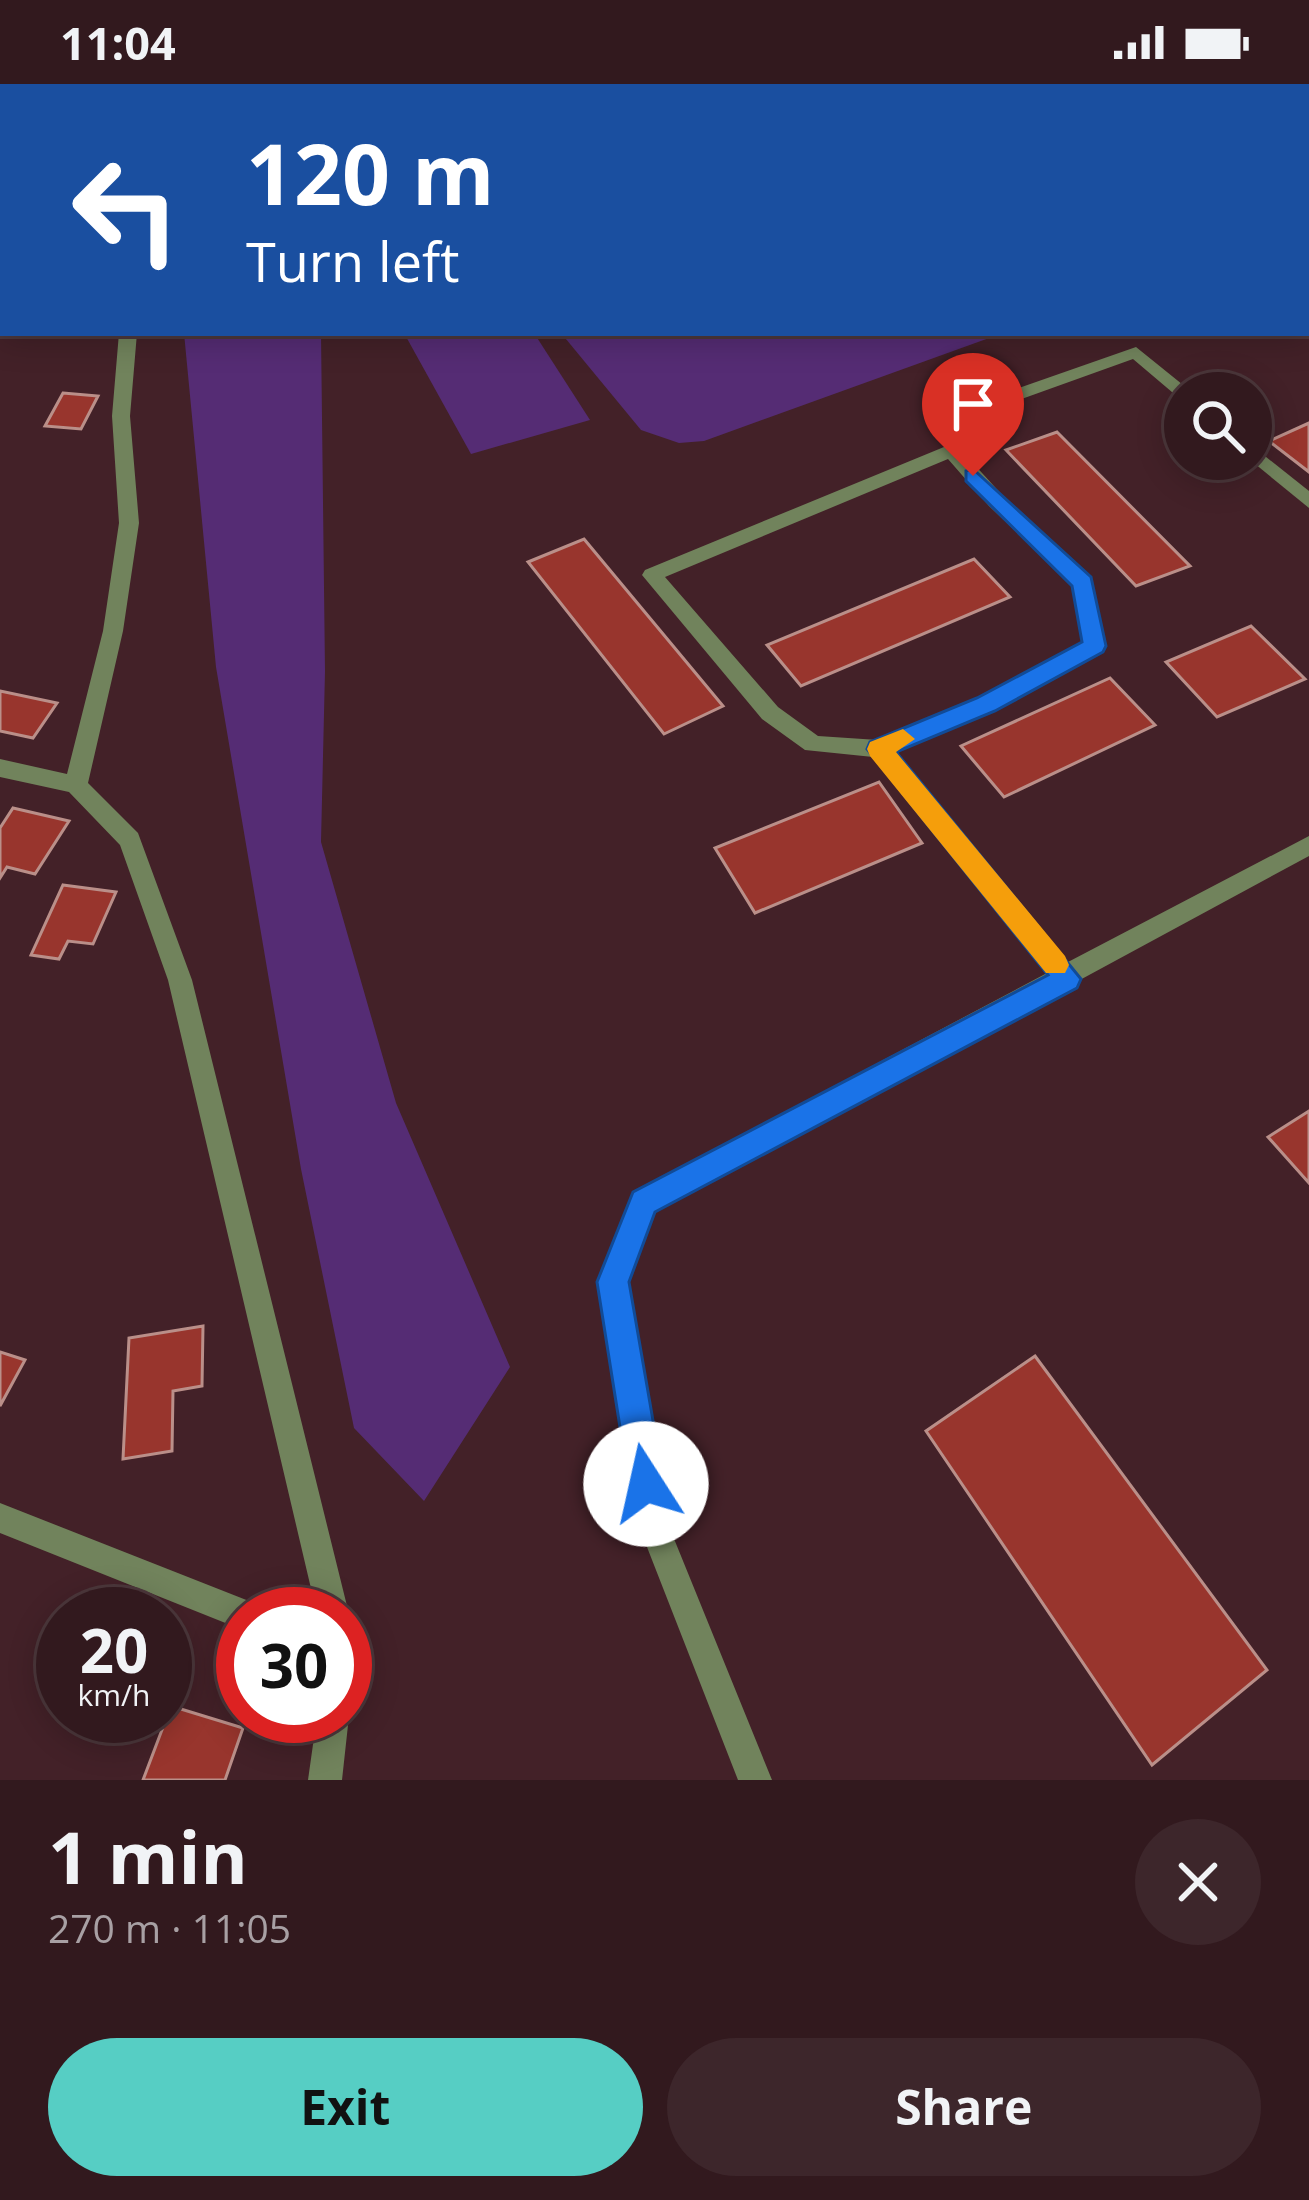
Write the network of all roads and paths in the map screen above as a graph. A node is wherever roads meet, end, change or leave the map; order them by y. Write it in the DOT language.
graph roads {
  1 [pos="128,336"];
  2 [pos="1118,336"];
  3 [pos="1136,352"];
  4 [pos="1164,376"];
  5 [pos="951,451"];
  6 [pos="1272,469"];
  7 [pos="1309,501"];
  8 [pos="879,749"];
  9 [pos="0,768"];
  10 [pos="76,785"];
  11 [pos="1309,845"];
  12 [pos="1067,979"];
  13 [pos="0,1518"];
  14 [pos="326,1587"];
  15 [pos="216,1603"];
  16 [pos="329,1743"];
  17 [pos="325,1780"];
  18 [pos="755,1780"];
  1 -- 10 [label="street"];
  2 -- 3 [label="street"];
  3 -- 4 [label="street"];
  3 -- 5 [label="street"];
  5 -- 8 [label="street"];
  5 -- 8 [label="street"];
  6 -- 7 [label="street"];
  8 -- 12 [label="street"];
  9 -- 10 [label="street"];
  10 -- 14 [label="street"];
  11 -- 12 [label="street"];
  12 -- 18 [label="street"];
  13 -- 15 [label="street"];
  16 -- 17 [label="street"];
}
